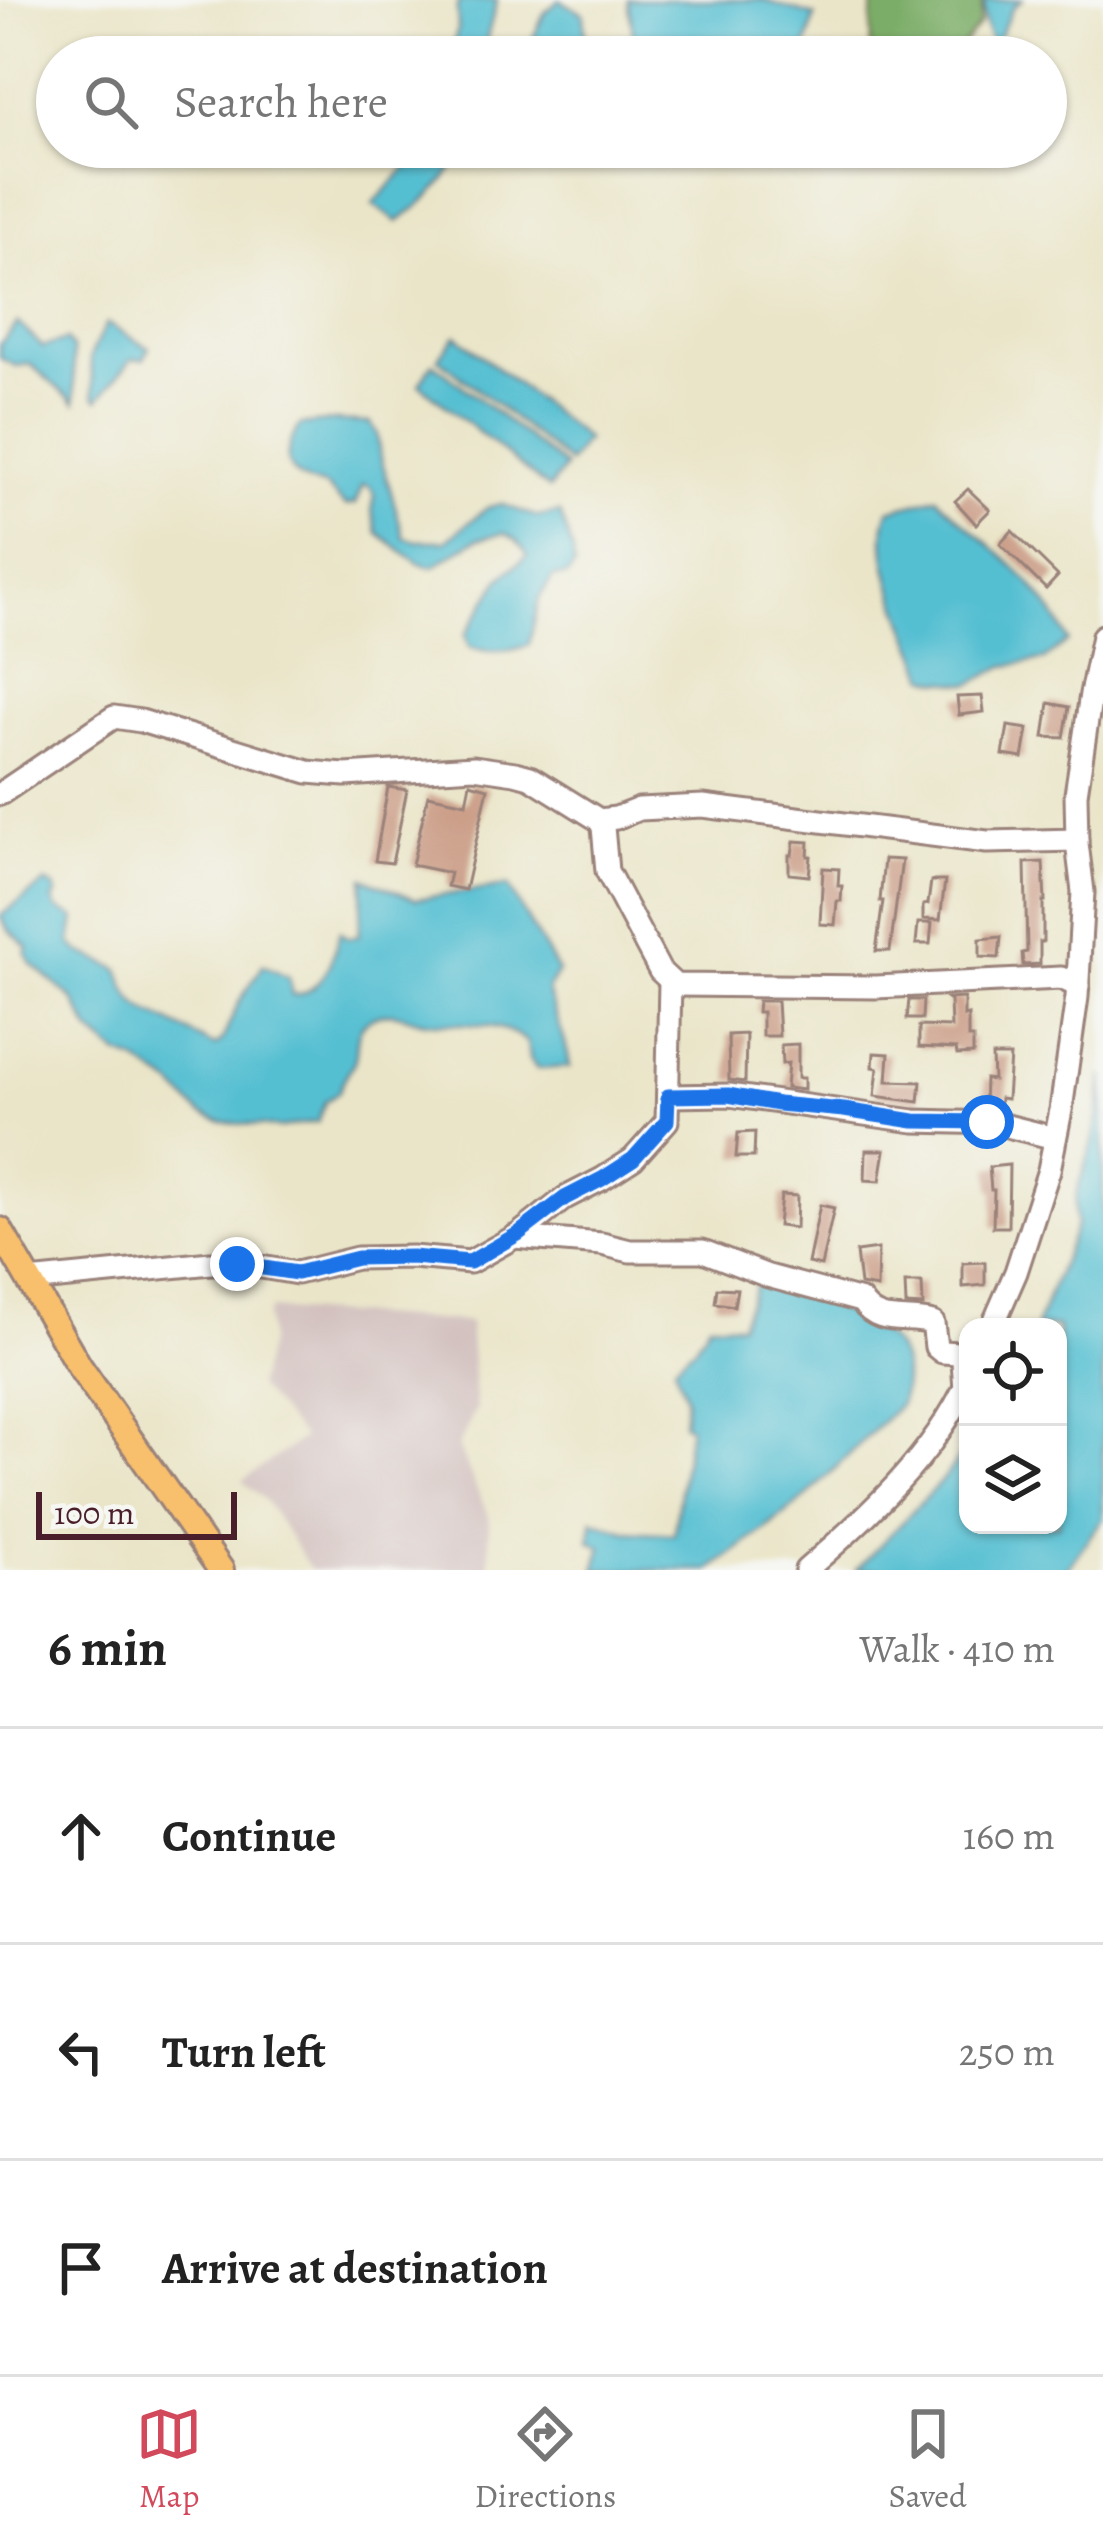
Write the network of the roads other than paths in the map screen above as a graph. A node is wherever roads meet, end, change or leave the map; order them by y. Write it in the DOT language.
graph roads {
  1 [pos="1103,636"];
  2 [pos="0,794"];
  3 [pos="599,820"];
  4 [pos="1077,840"];
  5 [pos="670,982"];
  6 [pos="1078,986"];
  7 [pos="668,1096"];
  8 [pos="1055,1138"];
  9 [pos="0,1230"];
  10 [pos="514,1237"];
  11 [pos="29,1280"];
  12 [pos="996,1318"];
  13 [pos="959,1353"];
  14 [pos="959,1397"];
  15 [pos="220,1570"];
  16 [pos="806,1570"];
  1 -- 4 [label="street"];
  2 -- 3 [label="street"];
  3 -- 4 [label="street"];
  3 -- 5 [label="street"];
  4 -- 6 [label="street"];
  5 -- 6 [label="street"];
  5 -- 7 [label="street"];
  6 -- 8 [label="street"];
  7 -- 8 [label="street"];
  7 -- 10 [label="street"];
  8 -- 12 [label="street"];
  9 -- 11 [label="main road"];
  10 -- 11 [label="street"];
  10 -- 13 [label="street"];
  11 -- 15 [label="main road"];
  14 -- 16 [label="street"];
}
